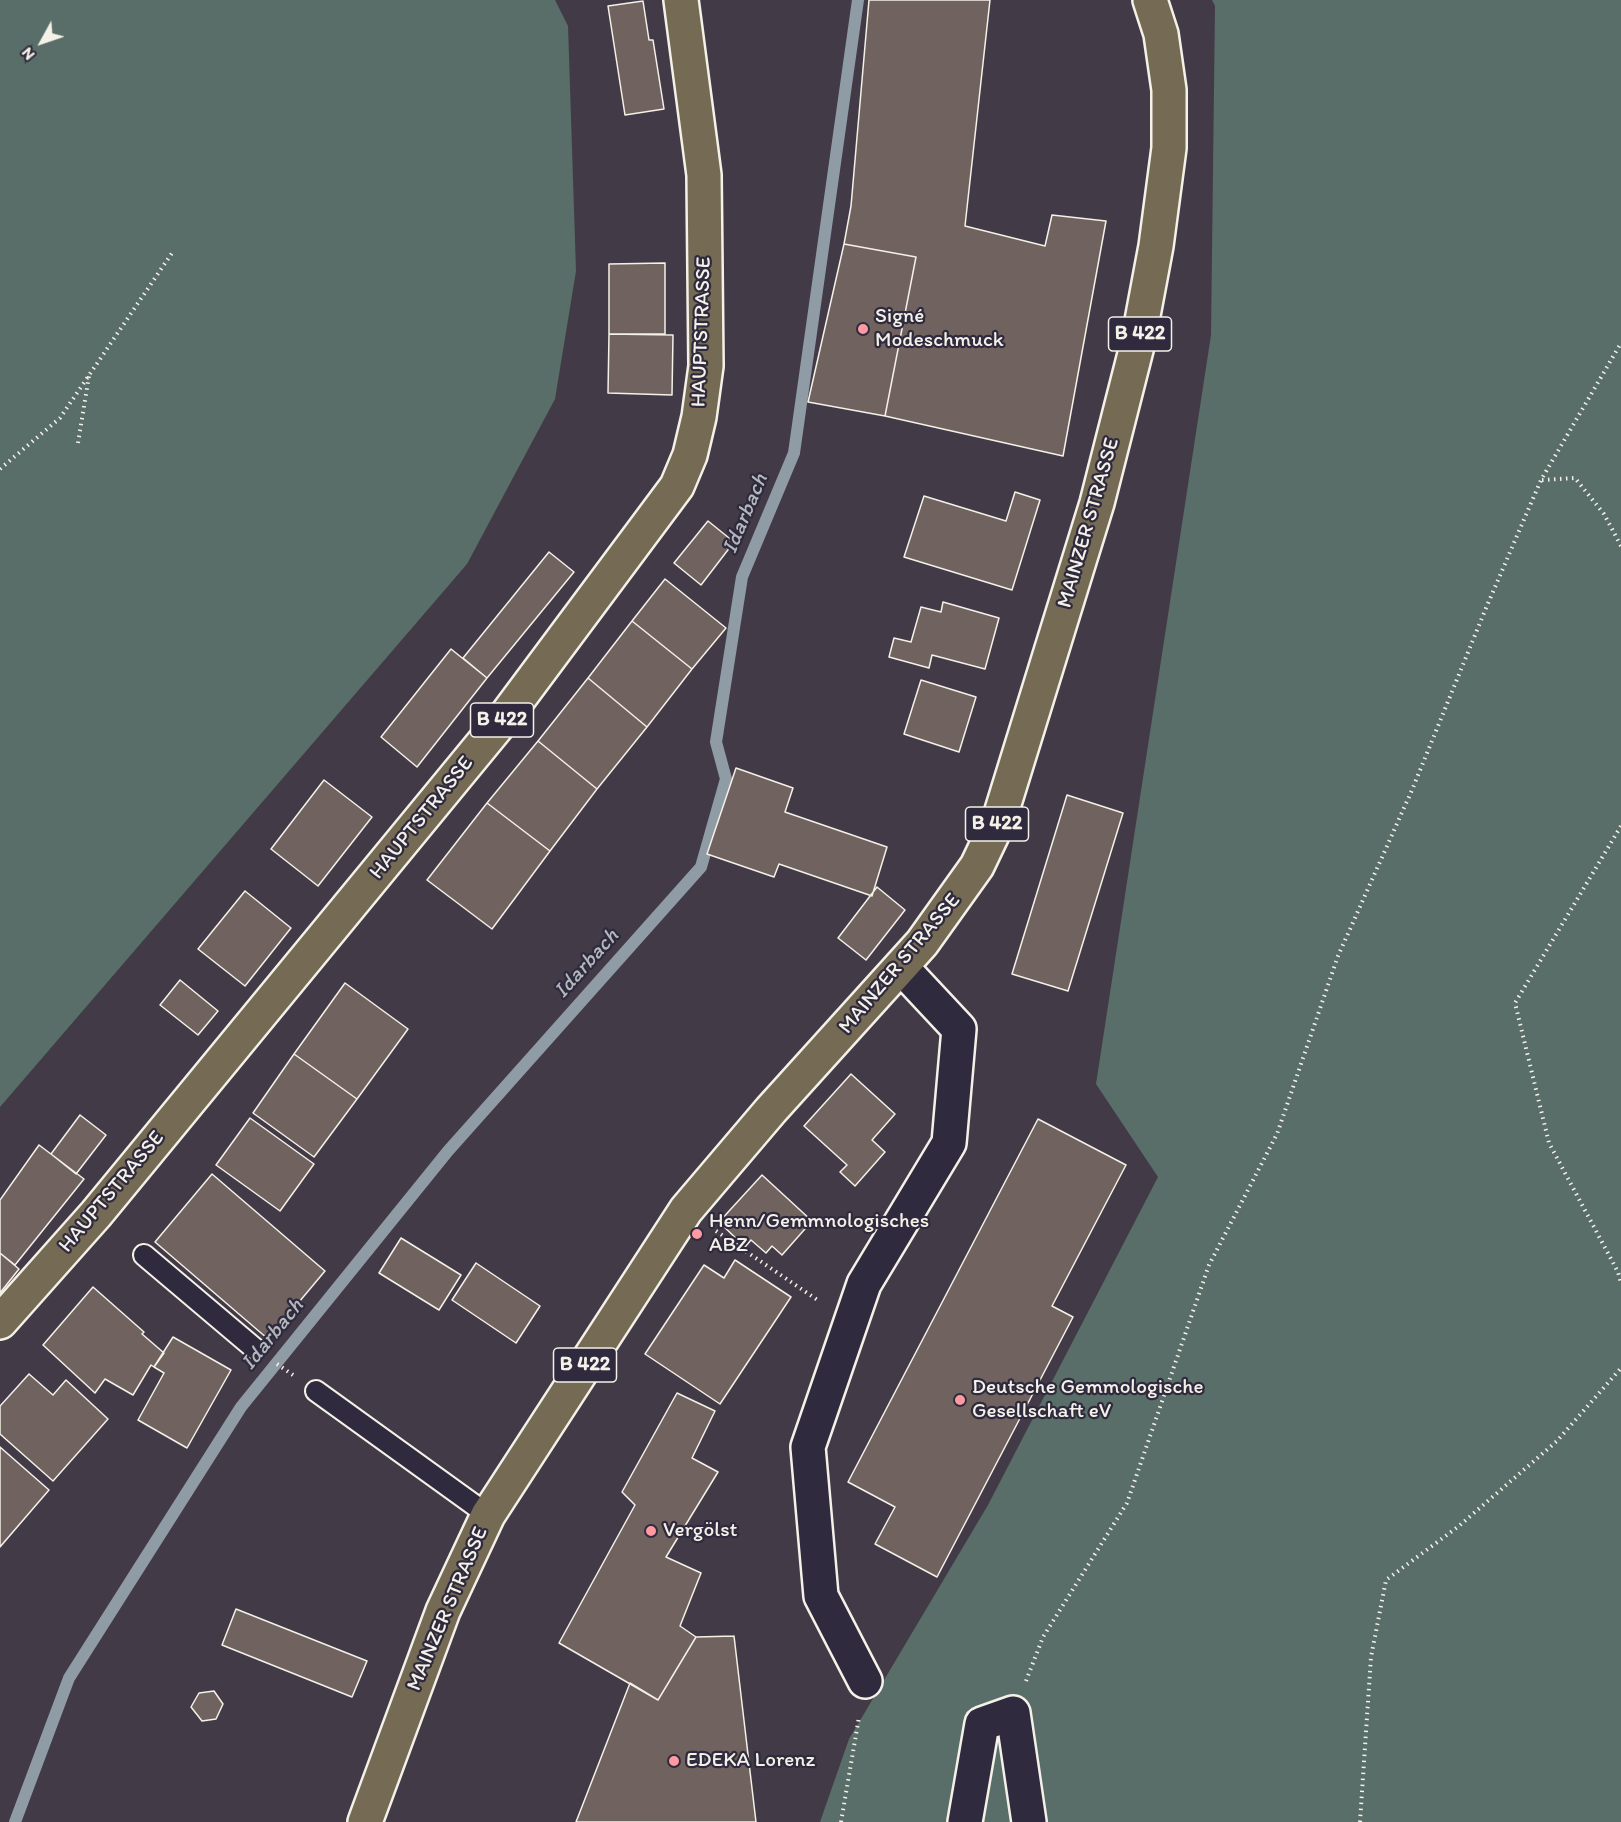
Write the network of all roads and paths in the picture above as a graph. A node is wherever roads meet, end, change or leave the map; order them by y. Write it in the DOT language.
graph roads {
  1 [pos="681,0"];
  2 [pos="1150,0"];
  3 [pos="172,253"];
  4 [pos="1621,343"];
  5 [pos="89,373"];
  6 [pos="78,443"];
  7 [pos="0,468"];
  8 [pos="1541,480"];
  9 [pos="1621,546"];
  10 [pos="1621,826"];
  11 [pos="902,968"];
  12 [pos="686,1210"];
  13 [pos="144,1255"];
  14 [pos="1621,1282"];
  15 [pos="799,1287"];
  16 [pos="0,1322"];
  17 [pos="254,1348"];
  18 [pos="1621,1368"];
  19 [pos="316,1390"];
  20 [pos="488,1515"];
  21 [pos="865,1681"];
  22 [pos="1013,1713"];
  23 [pos="365,1822"];
  24 [pos="841,1822"];
  25 [pos="965,1822"];
  26 [pos="1029,1822"];
  27 [pos="1360,1822"];
  1 -- 16 [label="main road, HAUPTSTRASSE / B 422"];
  2 -- 11 [label="main road, MAINZER STRASSE / B 422"];
  3 -- 5 [label="path"];
  4 -- 8 [label="path"];
  5 -- 6 [label="path"];
  5 -- 7 [label="path"];
  8 -- 9 [label="path"];
  8 -- 22 [label="path"];
  10 -- 14 [label="path"];
  11 -- 12 [label="main road, MAINZER STRASSE / B 422"];
  11 -- 21 [label="street"];
  12 -- 15 [label="path"];
  12 -- 20 [label="main road, MAINZER STRASSE / B 422"];
  13 -- 17 [label="lane"];
  17 -- 19 [label="path"];
  18 -- 27 [label="path"];
  19 -- 20 [label="lane"];
  20 -- 23 [label="main road, MAINZER STRASSE / B 422"];
  21 -- 24 [label="path"];
  22 -- 25 [label="street"];
  22 -- 26 [label="street"];
}
